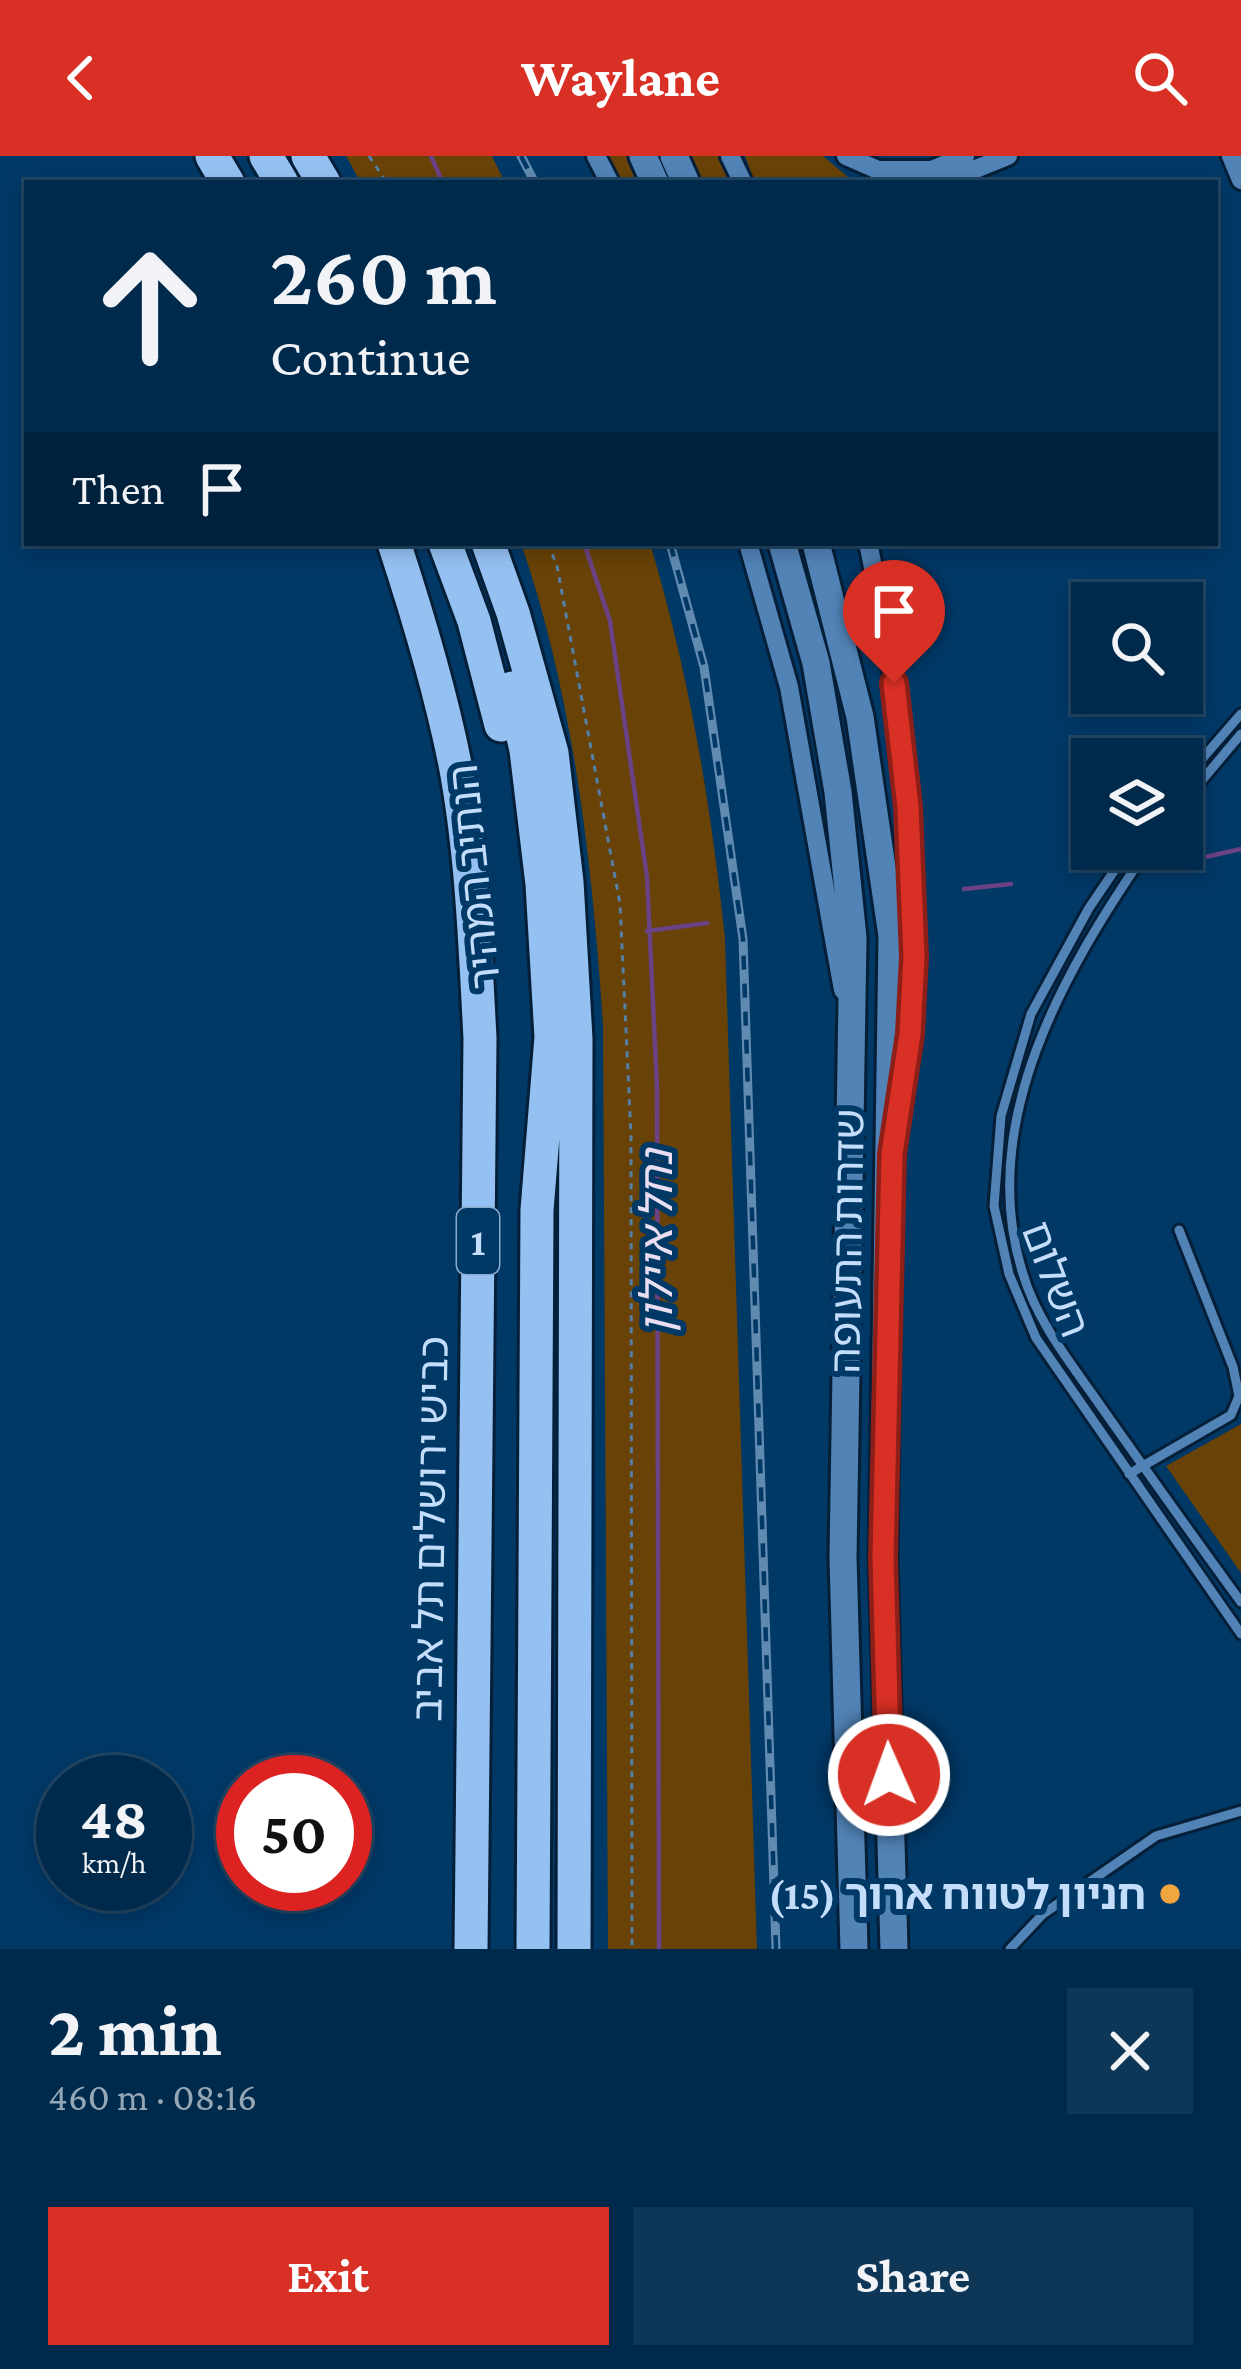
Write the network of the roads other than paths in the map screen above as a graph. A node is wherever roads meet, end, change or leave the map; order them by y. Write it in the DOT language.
graph roads {
  1 [pos="846,156"];
  2 [pos="965,156"];
  3 [pos="1008,156"];
  4 [pos="1231,156"];
  5 [pos="935,177"];
  6 [pos="1241,181"];
  7 [pos="395,546"];
  8 [pos="446,546"];
  9 [pos="472,546"];
  10 [pos="489,546"];
  11 [pos="749,546"];
  12 [pos="783,546"];
  13 [pos="817,546"];
  14 [pos="869,546"];
  15 [pos="1241,714"];
  16 [pos="1241,734"];
  17 [pos="1203,758"];
  18 [pos="1203,780"];
  19 [pos="1115,870"];
  20 [pos="1133,870"];
  21 [pos="853,1052"];
  22 [pos="892,1154"];
  23 [pos="537,1210"];
  24 [pos="1179,1230"];
  25 [pos="1142,1466"];
  26 [pos="1129,1474"];
  27 [pos="1241,1602"];
  28 [pos="1241,1634"];
  29 [pos="1241,1812"];
  30 [pos="471,1949"];
  31 [pos="532,1949"];
  32 [pos="574,1949"];
  33 [pos="854,1949"];
  34 [pos="894,1949"];
  35 [pos="1010,1949"];
  1 -- 5 [label="street"];
  2 -- 5 [label="street"];
  3 -- 5 [label="street"];
  4 -- 6 [label="street"];
  7 -- 30 [label="highway, כביש ירושלים תל אביב / 1"];
  8 -- 23 [label="highway, הנתיב המהיר / 1"];
  9 -- 23 [label="highway, 1"];
  10 -- 32 [label="highway"];
  11 -- 21 [label="street"];
  12 -- 21 [label="main road, שדרות התעופה"];
  13 -- 22 [label="main road, שדרות התעופה"];
  14 -- 22 [label="street"];
  15 -- 17 [label="lane"];
  16 -- 18 [label="lane"];
  19 -- 26 [label="lane, השלום"];
  20 -- 25 [label="lane"];
  21 -- 33 [label="main road, שדרות התעופה"];
  22 -- 34 [label="main road, שדרות התעופה"];
  23 -- 31 [label="highway, 1"];
  24 -- 25 [label="lane"];
  25 -- 26 [label="lane"];
  25 -- 27 [label="lane"];
  26 -- 28 [label="lane, השלום"];
  29 -- 35 [label="lane"];
}
